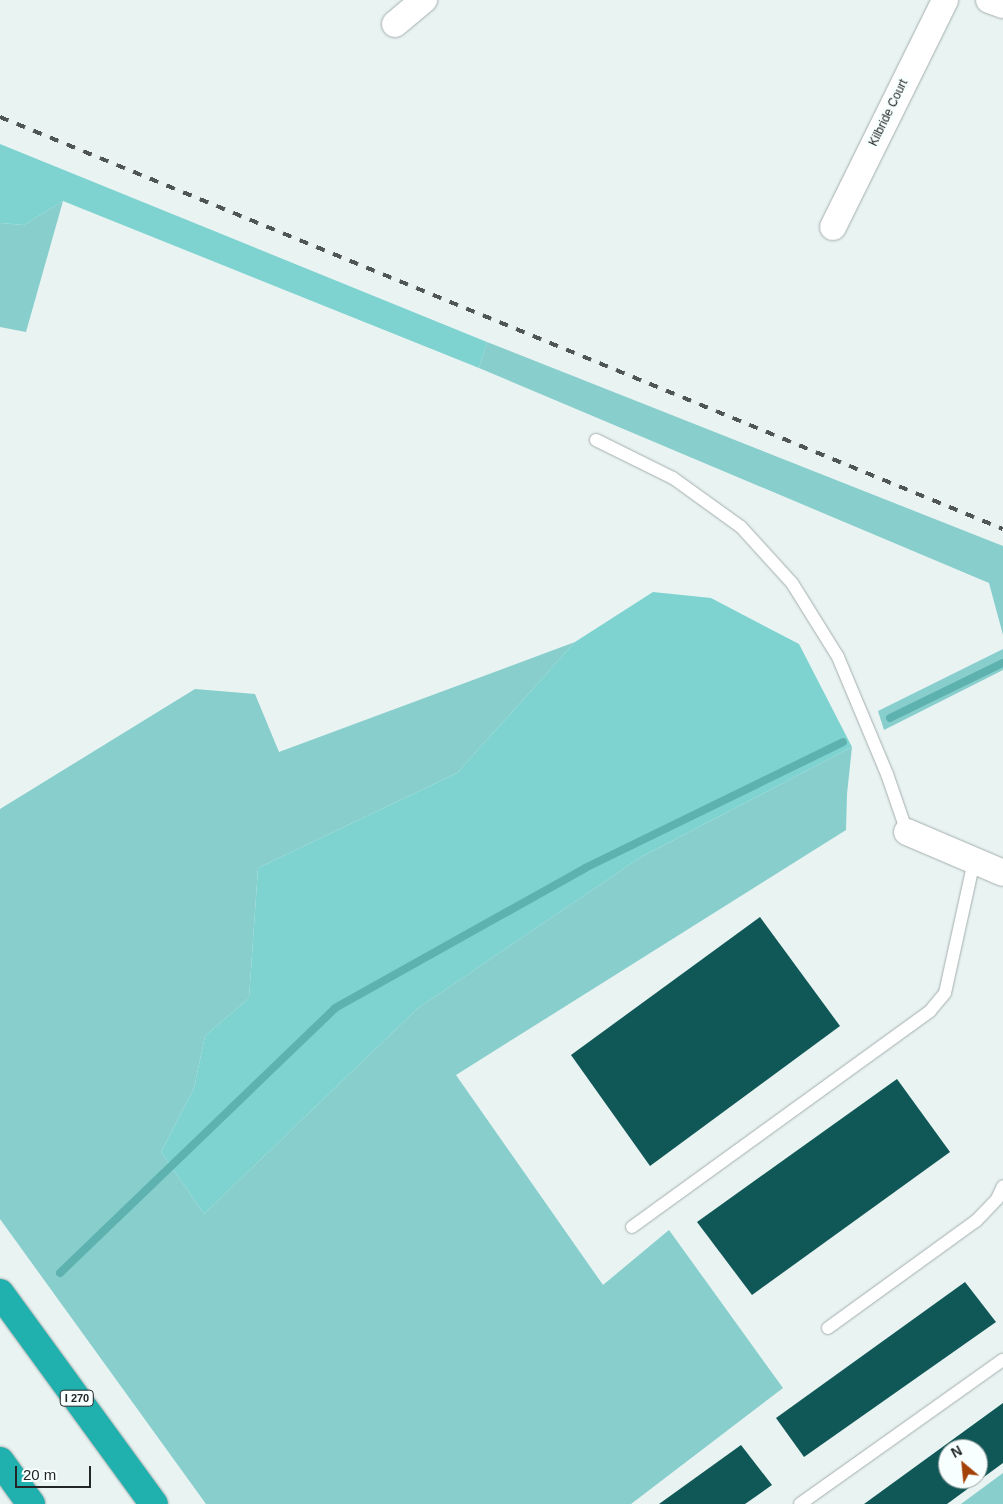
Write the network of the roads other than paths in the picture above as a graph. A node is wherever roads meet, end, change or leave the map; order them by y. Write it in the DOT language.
graph roads {
  1 [pos="424,0"];
  2 [pos="945,0"];
  3 [pos="989,0"];
  4 [pos="1003,5"];
  5 [pos="395,24"];
  6 [pos="833,227"];
  7 [pos="596,440"];
  8 [pos="906,832"];
  9 [pos="974,861"];
  10 [pos="1003,873"];
  11 [pos="1003,1186"];
  12 [pos="632,1227"];
  13 [pos="0,1292"];
  14 [pos="828,1328"];
  15 [pos="1003,1360"];
  16 [pos="0,1461"];
  17 [pos="31,1504"];
  18 [pos="154,1504"];
  19 [pos="800,1504"];
  1 -- 5 [label="street"];
  2 -- 6 [label="street, Kilbride Court"];
  3 -- 4 [label="street"];
  7 -- 8 [label="lane"];
  8 -- 9 [label="street"];
  9 -- 10 [label="street"];
  9 -- 12 [label="lane"];
  11 -- 14 [label="lane"];
  13 -- 18 [label="highway, I 270"];
  15 -- 19 [label="lane"];
  16 -- 17 [label="highway"];
}
